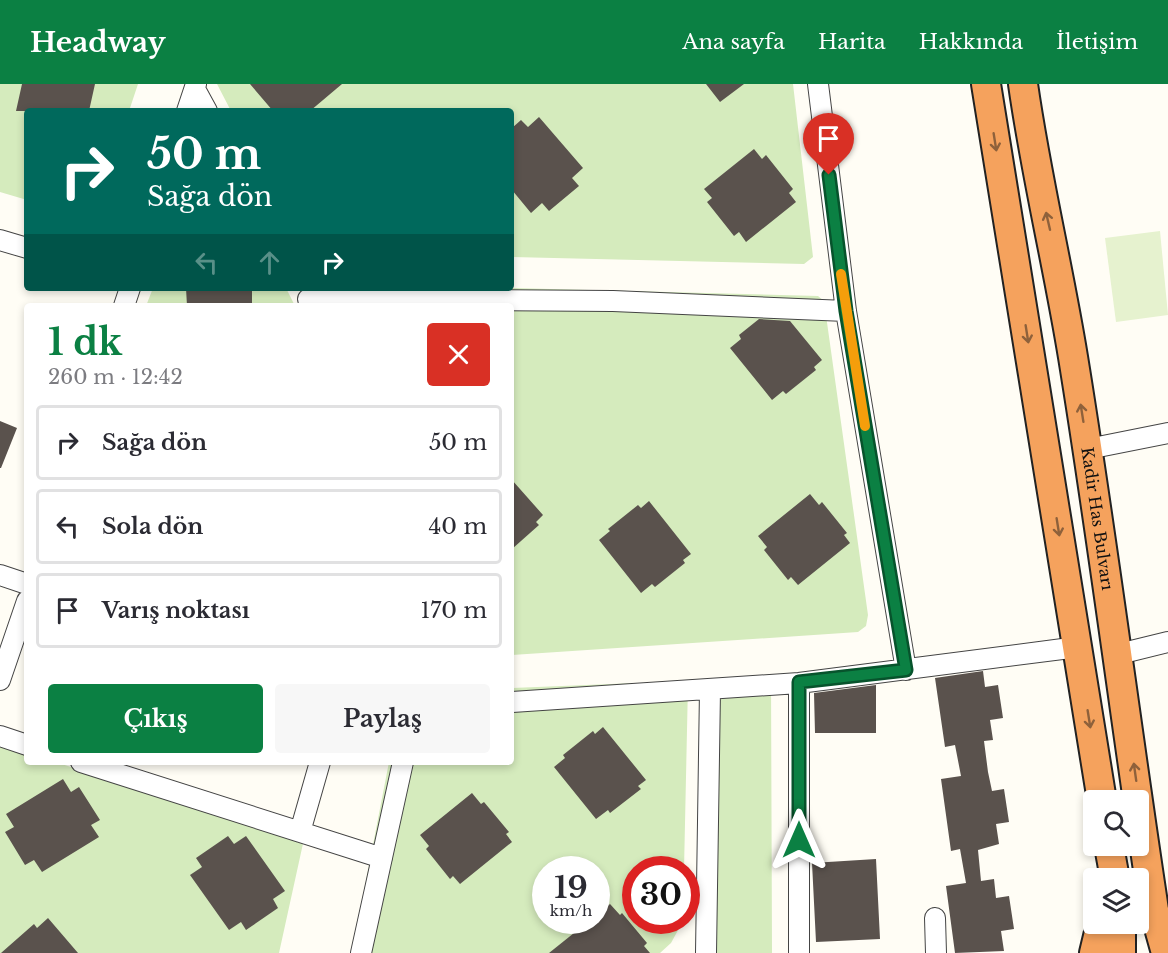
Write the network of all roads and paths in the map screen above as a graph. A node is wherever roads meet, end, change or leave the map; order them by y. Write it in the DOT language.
graph roads {
  1 [pos="818,84"];
  2 [pos="986,84"];
  3 [pos="1023,84"];
  4 [pos="195,87"];
  5 [pos="189,108"];
  6 [pos="206,108"];
  7 [pos="0,240"];
  8 [pos="24,247"];
  9 [pos="308,298"];
  10 [pos="846,311"];
  11 [pos="1168,433"];
  12 [pos="1088,448"];
  13 [pos="0,575"];
  14 [pos="24,583"];
  15 [pos="24,610"];
  16 [pos="1168,642"];
  17 [pos="1078,647"];
  18 [pos="1119,654"];
  19 [pos="906,670"];
  20 [pos="0,680"];
  21 [pos="799,682"];
  22 [pos="710,690"];
  23 [pos="514,702"];
  24 [pos="0,736"];
  25 [pos="24,744"];
  26 [pos="90,765"];
  27 [pos="319,765"];
  28 [pos="402,765"];
  29 [pos="1100,790"];
  30 [pos="1137,790"];
  31 [pos="300,832"];
  32 [pos="1146,856"];
  33 [pos="1147,856"];
  34 [pos="382,858"];
  35 [pos="1168,889"];
  36 [pos="935,918"];
  37 [pos="1099,934"];
  38 [pos="1121,934"];
  39 [pos="361,953"];
  40 [pos="706,953"];
  41 [pos="799,953"];
  42 [pos="936,953"];
  43 [pos="1094,953"];
  44 [pos="1121,953"];
  45 [pos="1166,953"];
  1 -- 10 [label="street"];
  2 -- 17 [label="highway, one-way"];
  12 -- 3 [label="highway, Kadir Has Bulvarı, one-way"];
  4 -- 5 [label="street"];
  4 -- 6 [label="street"];
  7 -- 8 [label="street"];
  9 -- 10 [label="street"];
  10 -- 19 [label="street"];
  11 -- 12 [label="street"];
  12 -- 18 [label="highway, Kadir Has Bulvarı"];
  13 -- 14 [label="street"];
  15 -- 20 [label="street"];
  16 -- 18 [label="street"];
  17 -- 19 [label="street"];
  17 -- 29 [label="highway, one-way"];
  30 -- 18 [label="highway, Kadir Has Bulvarı, one-way"];
  19 -- 21 [label="street"];
  21 -- 22 [label="street"];
  21 -- 41 [label="street"];
  22 -- 23 [label="street"];
  22 -- 40 [label="street"];
  24 -- 25 [label="street"];
  26 -- 31 [label="street"];
  27 -- 31 [label="street"];
  28 -- 34 [label="street"];
  31 -- 34 [label="street"];
  32 -- 45 [label="highway, Kadir Has Bulvarı"];
  33 -- 35 [label="highway"];
  34 -- 39 [label="street"];
  36 -- 42 [label="street"];
  37 -- 43 [label="highway"];
  38 -- 44 [label="highway"];
}
